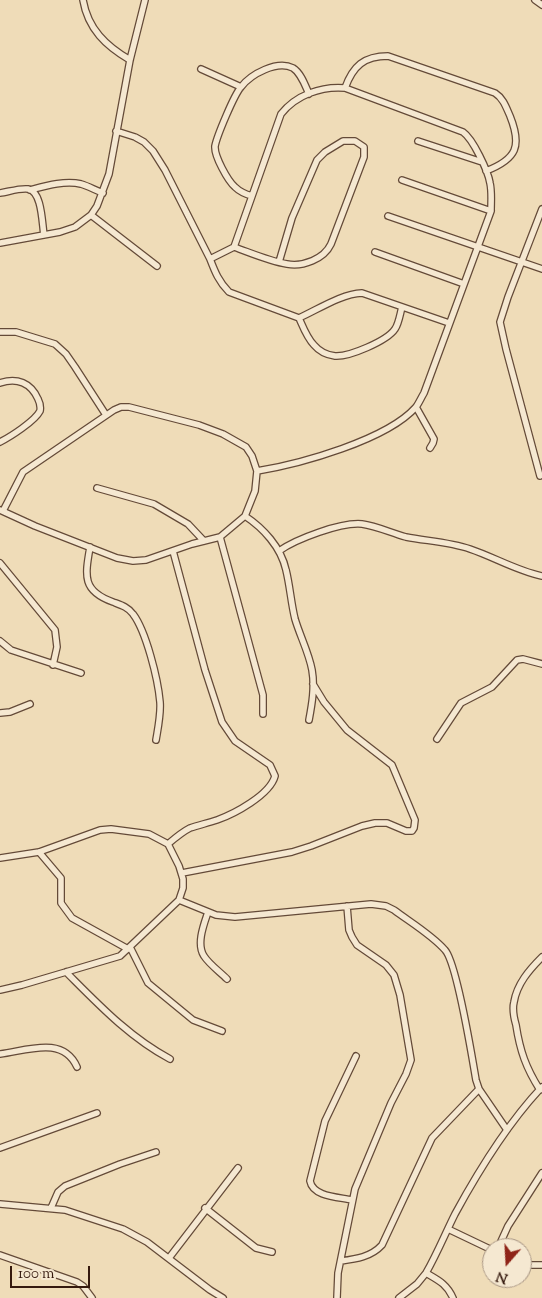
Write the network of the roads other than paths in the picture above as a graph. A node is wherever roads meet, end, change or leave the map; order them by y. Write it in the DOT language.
graph roads {
  1 [pos="83,0"];
  2 [pos="145,0"];
  3 [pos="536,0"];
  4 [pos="542,5"];
  5 [pos="130,60"];
  6 [pos="201,69"];
  7 [pos="241,87"];
  8 [pos="345,88"];
  9 [pos="310,94"];
  10 [pos="116,131"];
  11 [pos="418,141"];
  12 [pos="482,162"];
  13 [pos="486,171"];
  14 [pos="402,180"];
  15 [pos="30,190"];
  16 [pos="0,193"];
  17 [pos="103,193"];
  18 [pos="252,196"];
  19 [pos="542,209"];
  20 [pos="490,211"];
  21 [pos="91,215"];
  22 [pos="388,216"];
  23 [pos="44,235"];
  24 [pos="0,243"];
  25 [pos="478,246"];
  26 [pos="234,247"];
  27 [pos="375,252"];
  28 [pos="210,259"];
  29 [pos="522,261"];
  30 [pos="279,262"];
  31 [pos="157,266"];
  32 [pos="542,268"];
  33 [pos="464,284"];
  34 [pos="402,307"];
  35 [pos="299,318"];
  36 [pos="449,323"];
  37 [pos="0,332"];
  38 [pos="0,384"];
  39 [pos="416,407"];
  40 [pos="106,415"];
  41 [pos="0,442"];
  42 [pos="430,448"];
  43 [pos="257,471"];
  44 [pos="540,476"];
  45 [pos="97,488"];
  46 [pos="2,511"];
  47 [pos="245,516"];
  48 [pos="220,537"];
  49 [pos="204,541"];
  50 [pos="90,547"];
  51 [pos="173,551"];
  52 [pos="279,551"];
  53 [pos="0,563"];
  54 [pos="542,576"];
  55 [pos="0,641"];
  56 [pos="542,664"];
  57 [pos="53,665"];
  58 [pos="81,673"];
  59 [pos="314,684"];
  60 [pos="30,704"];
  61 [pos="0,712"];
  62 [pos="263,714"];
  63 [pos="309,720"];
  64 [pos="437,739"];
  65 [pos="156,740"];
  66 [pos="168,844"];
  67 [pos="39,852"];
  68 [pos="0,858"];
  69 [pos="182,873"];
  70 [pos="179,900"];
  71 [pos="347,906"];
  72 [pos="208,912"];
  73 [pos="129,948"];
  74 [pos="542,957"];
  75 [pos="66,972"];
  76 [pos="228,979"];
  77 [pos="0,990"];
  78 [pos="222,1031"];
  79 [pos="0,1054"];
  80 [pos="356,1056"];
  81 [pos="170,1059"];
  82 [pos="77,1067"];
  83 [pos="541,1088"];
  84 [pos="479,1089"];
  85 [pos="97,1114"];
  86 [pos="507,1130"];
  87 [pos="0,1148"];
  88 [pos="156,1152"];
  89 [pos="238,1168"];
  90 [pos="542,1172"];
  91 [pos="352,1200"];
  92 [pos="0,1204"];
  93 [pos="51,1208"];
  94 [pos="205,1208"];
  95 [pos="448,1230"];
  96 [pos="503,1238"];
  97 [pos="482,1245"];
  98 [pos="272,1252"];
  99 [pos="0,1255"];
  100 [pos="169,1258"];
  101 [pos="341,1261"];
  102 [pos="426,1273"];
  103 [pos="92,1298"];
  104 [pos="223,1298"];
  105 [pos="336,1298"];
  106 [pos="399,1298"];
  107 [pos="453,1298"];
  1 -- 5 [label="street"];
  2 -- 5 [label="street"];
  3 -- 4 [label="street"];
  5 -- 10 [label="street"];
  6 -- 7 [label="street"];
  7 -- 9 [label="street"];
  7 -- 18 [label="street"];
  8 -- 9 [label="street"];
  8 -- 12 [label="street"];
  8 -- 13 [label="street"];
  9 -- 18 [label="street"];
  10 -- 17 [label="street"];
  10 -- 28 [label="street"];
  11 -- 12 [label="street"];
  12 -- 13 [label="street"];
  13 -- 20 [label="street"];
  14 -- 20 [label="street"];
  15 -- 16 [label="street"];
  15 -- 17 [label="street"];
  15 -- 23 [label="street"];
  17 -- 21 [label="street"];
  18 -- 26 [label="street"];
  19 -- 29 [label="street"];
  20 -- 25 [label="street"];
  21 -- 23 [label="street"];
  21 -- 31 [label="street"];
  22 -- 25 [label="street"];
  23 -- 24 [label="street"];
  25 -- 29 [label="street"];
  25 -- 33 [label="street"];
  26 -- 28 [label="street"];
  26 -- 30 [label="street"];
  27 -- 33 [label="street"];
  28 -- 35 [label="street"];
  29 -- 32 [label="street"];
  29 -- 44 [label="street"];
  30 -- 30 [label="street"];
  33 -- 36 [label="street"];
  34 -- 35 [label="street"];
  34 -- 35 [label="street"];
  34 -- 36 [label="street"];
  36 -- 39 [label="street"];
  37 -- 40 [label="street"];
  38 -- 41 [label="street"];
  39 -- 42 [label="street"];
  39 -- 43 [label="street"];
  40 -- 43 [label="street"];
  40 -- 46 [label="street"];
  43 -- 47 [label="street"];
  45 -- 49 [label="street"];
  46 -- 50 [label="street"];
  47 -- 48 [label="street"];
  47 -- 52 [label="street"];
  48 -- 49 [label="street"];
  48 -- 62 [label="street"];
  49 -- 51 [label="street"];
  50 -- 51 [label="street"];
  50 -- 65 [label="street"];
  51 -- 66 [label="street"];
  52 -- 54 [label="street"];
  52 -- 59 [label="street"];
  53 -- 57 [label="street"];
  55 -- 57 [label="street"];
  56 -- 64 [label="street"];
  57 -- 58 [label="street"];
  59 -- 63 [label="street"];
  59 -- 69 [label="street"];
  60 -- 61 [label="street"];
  66 -- 67 [label="street"];
  66 -- 69 [label="street"];
  67 -- 68 [label="street"];
  67 -- 73 [label="street"];
  69 -- 70 [label="street"];
  70 -- 72 [label="street"];
  70 -- 73 [label="street"];
  71 -- 72 [label="street"];
  71 -- 84 [label="street"];
  71 -- 91 [label="street"];
  72 -- 76 [label="street"];
  73 -- 75 [label="street"];
  73 -- 78 [label="street"];
  74 -- 83 [label="street"];
  75 -- 77 [label="street"];
  75 -- 81 [label="street"];
  79 -- 82 [label="street"];
  80 -- 91 [label="street"];
  83 -- 86 [label="street"];
  84 -- 86 [label="street"];
  84 -- 101 [label="street"];
  85 -- 87 [label="street"];
  86 -- 95 [label="street"];
  88 -- 93 [label="street"];
  89 -- 94 [label="street"];
  90 -- 96 [label="street"];
  91 -- 101 [label="street"];
  92 -- 93 [label="street"];
  93 -- 100 [label="street"];
  94 -- 98 [label="street"];
  94 -- 100 [label="street"];
  95 -- 97 [label="street"];
  95 -- 102 [label="street"];
  99 -- 103 [label="street"];
  100 -- 104 [label="street"];
  101 -- 105 [label="street"];
  102 -- 106 [label="street"];
  102 -- 107 [label="street"];
}
